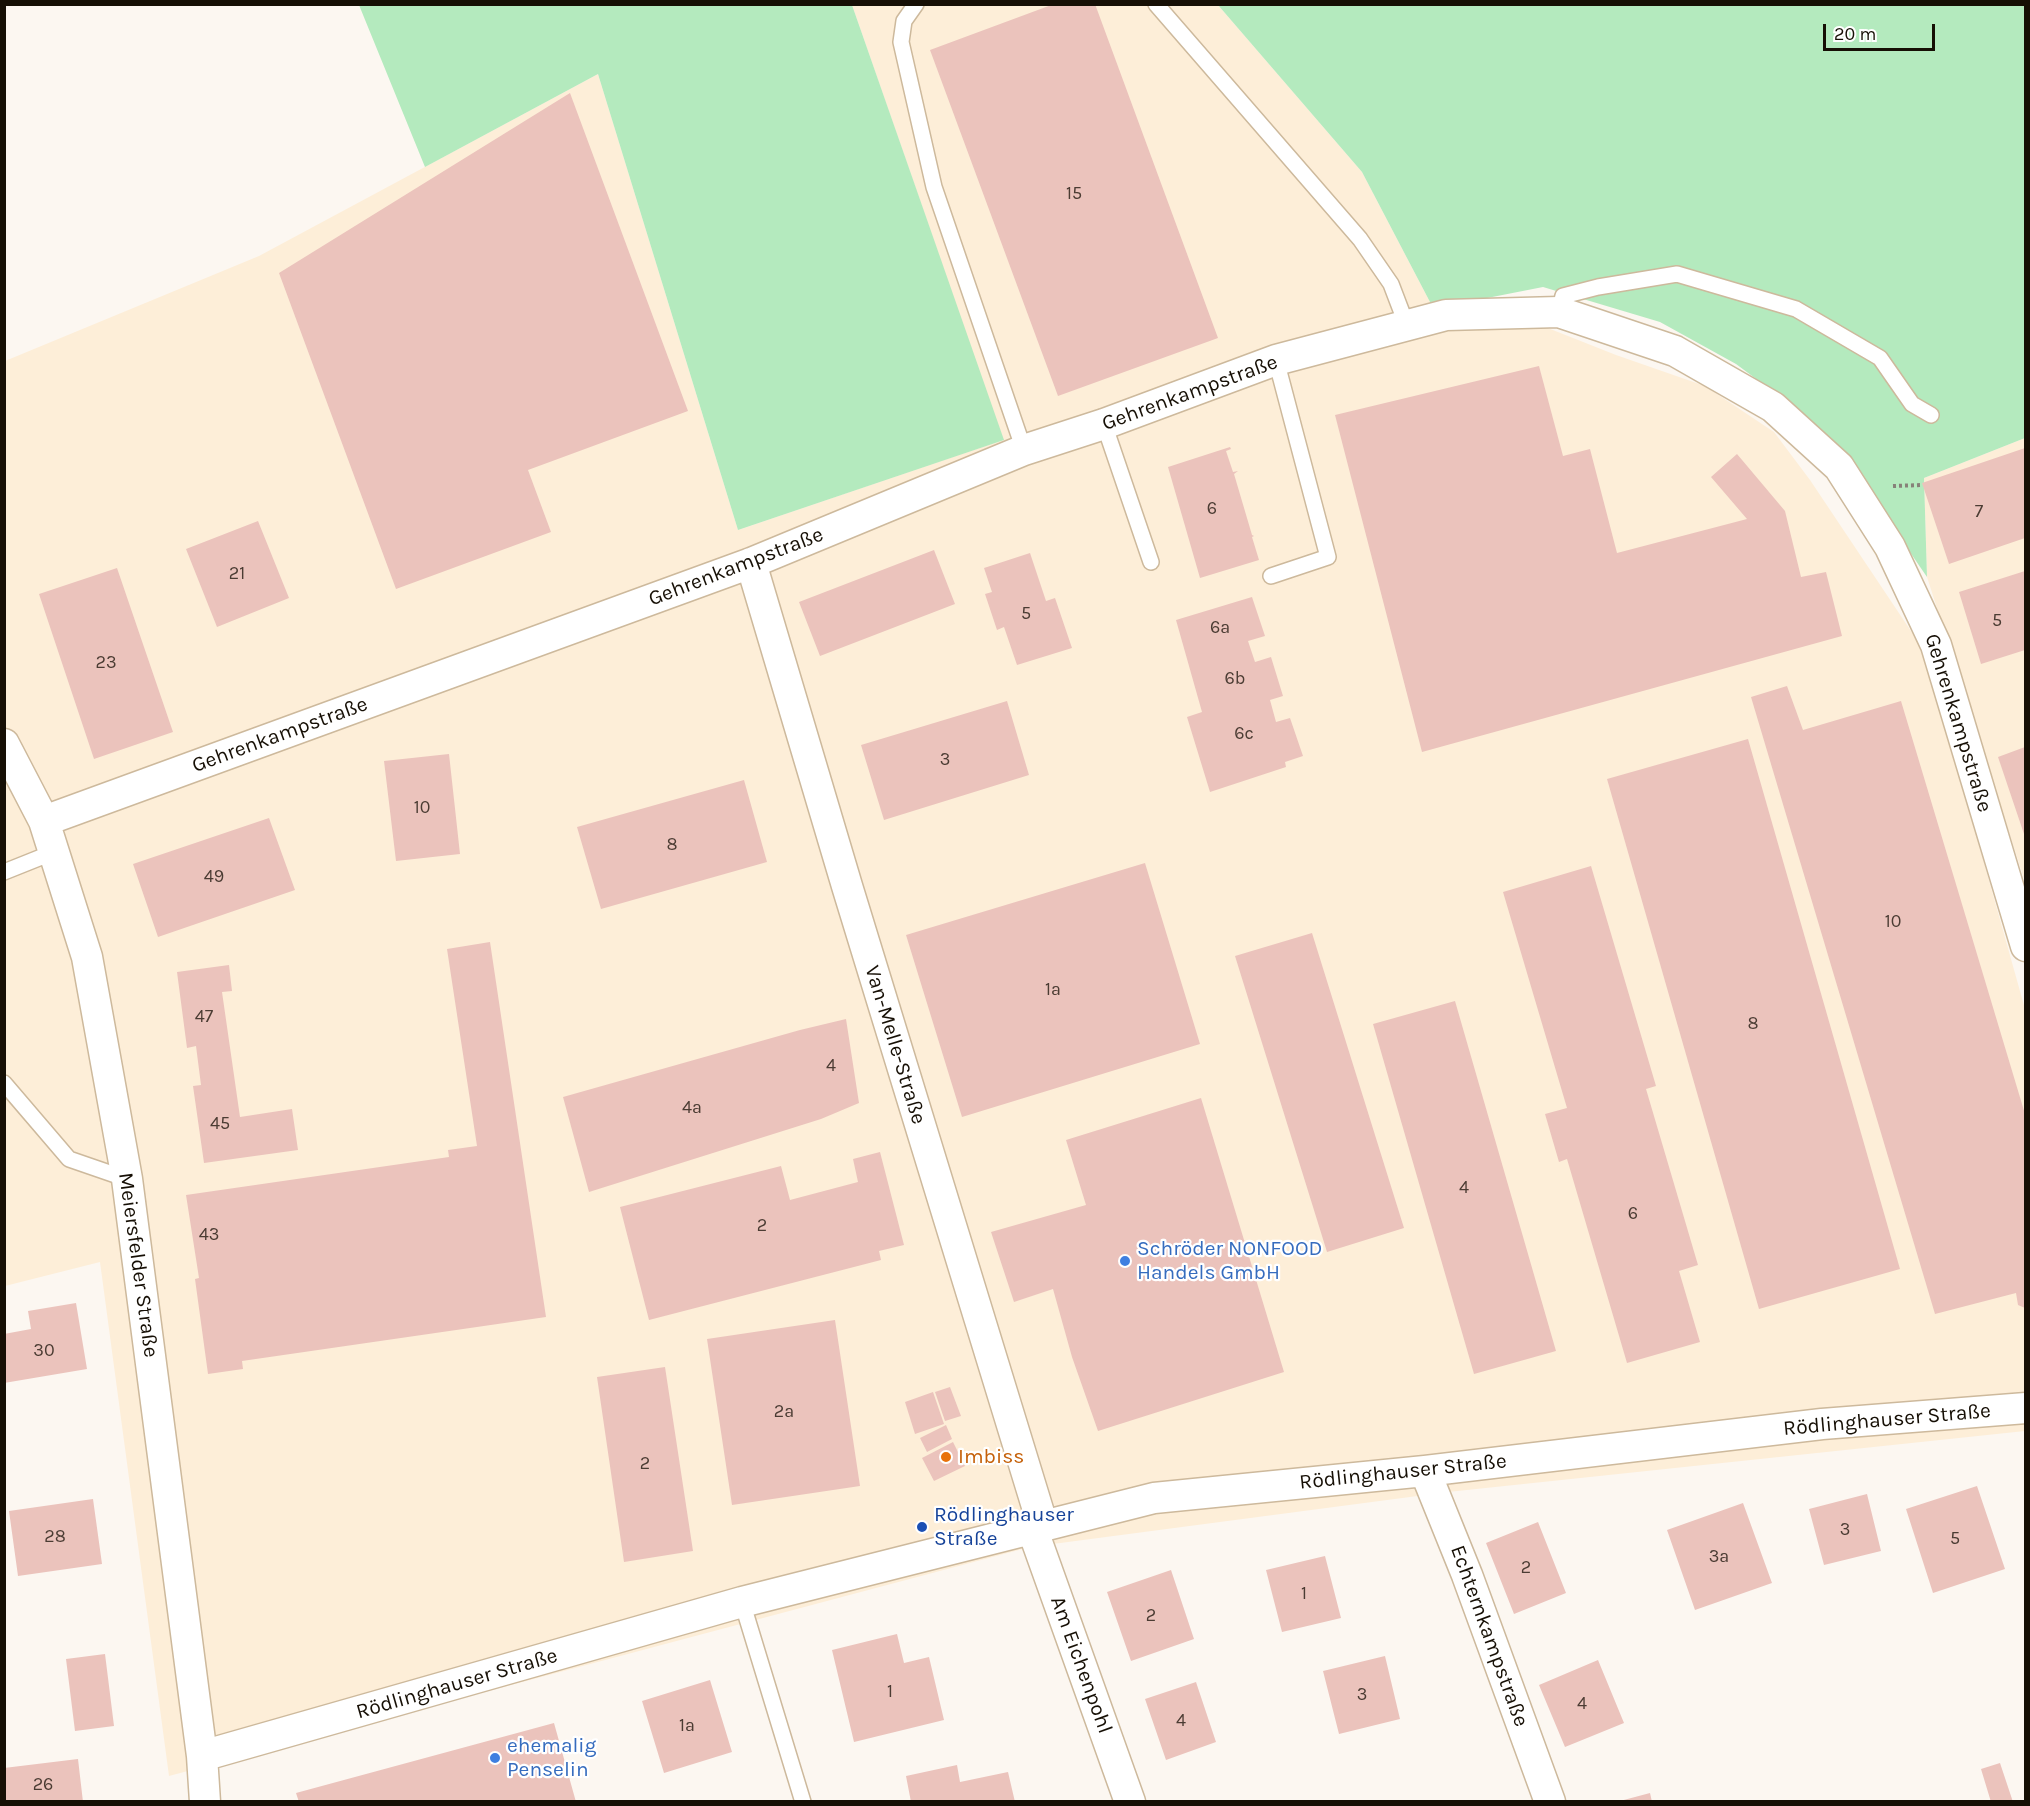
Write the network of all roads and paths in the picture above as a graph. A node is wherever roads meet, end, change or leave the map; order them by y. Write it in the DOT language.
graph roads {
  1 [pos="916,4"];
  2 [pos="1156,4"];
  3 [pos="1559,312"];
  4 [pos="1407,326"];
  5 [pos="1276,360"];
  6 [pos="1931,415"];
  7 [pos="1104,424"];
  8 [pos="1024,450"];
  9 [pos="1151,562"];
  10 [pos="751,563"];
  11 [pos="1271,576"];
  12 [pos="4,744"];
  13 [pos="44,821"];
  14 [pos="54,852"];
  15 [pos="4,872"];
  16 [pos="2025,946"];
  17 [pos="4,1083"];
  18 [pos="127,1179"];
  19 [pos="2025,1408"];
  20 [pos="1425,1471"];
  21 [pos="1037,1527"];
  22 [pos="742,1602"];
  23 [pos="202,1756"];
  24 [pos="205,1802"];
  25 [pos="803,1802"];
  26 [pos="1130,1802"];
  27 [pos="1550,1802"];
  1 -- 8 [label="lane"];
  2 -- 4 [label="lane"];
  3 -- 4 [label="street, Gehrenkampstraße"];
  3 -- 6 [label="lane"];
  3 -- 16 [label="street, Gehrenkampstraße"];
  4 -- 5 [label="street, Gehrenkampstraße"];
  5 -- 7 [label="street, Gehrenkampstraße"];
  5 -- 11 [label="lane"];
  7 -- 8 [label="street, Gehrenkampstraße"];
  7 -- 9 [label="lane"];
  8 -- 10 [label="street, Gehrenkampstraße"];
  10 -- 13 [label="street, Gehrenkampstraße"];
  10 -- 21 [label="street, Van-Melle-Straße"];
  12 -- 13 [label="street, Meiersfelder Straße"];
  13 -- 14 [label="street, Meiersfelder Straße"];
  14 -- 15 [label="lane"];
  14 -- 18 [label="street, Meiersfelder Straße"];
  17 -- 18 [label="lane"];
  18 -- 23 [label="street, Meiersfelder Straße"];
  19 -- 20 [label="street, Rödlinghauser Straße"];
  20 -- 21 [label="street, Rödlinghauser Straße"];
  20 -- 27 [label="street, Echternkampstraße"];
  21 -- 22 [label="street, Rödlinghauser Straße"];
  21 -- 26 [label="street, Am Eichenpohl"];
  22 -- 23 [label="street, Rödlinghauser Straße"];
  22 -- 25 [label="lane"];
  23 -- 24 [label="street, Meiersfelder Straße"];
}
